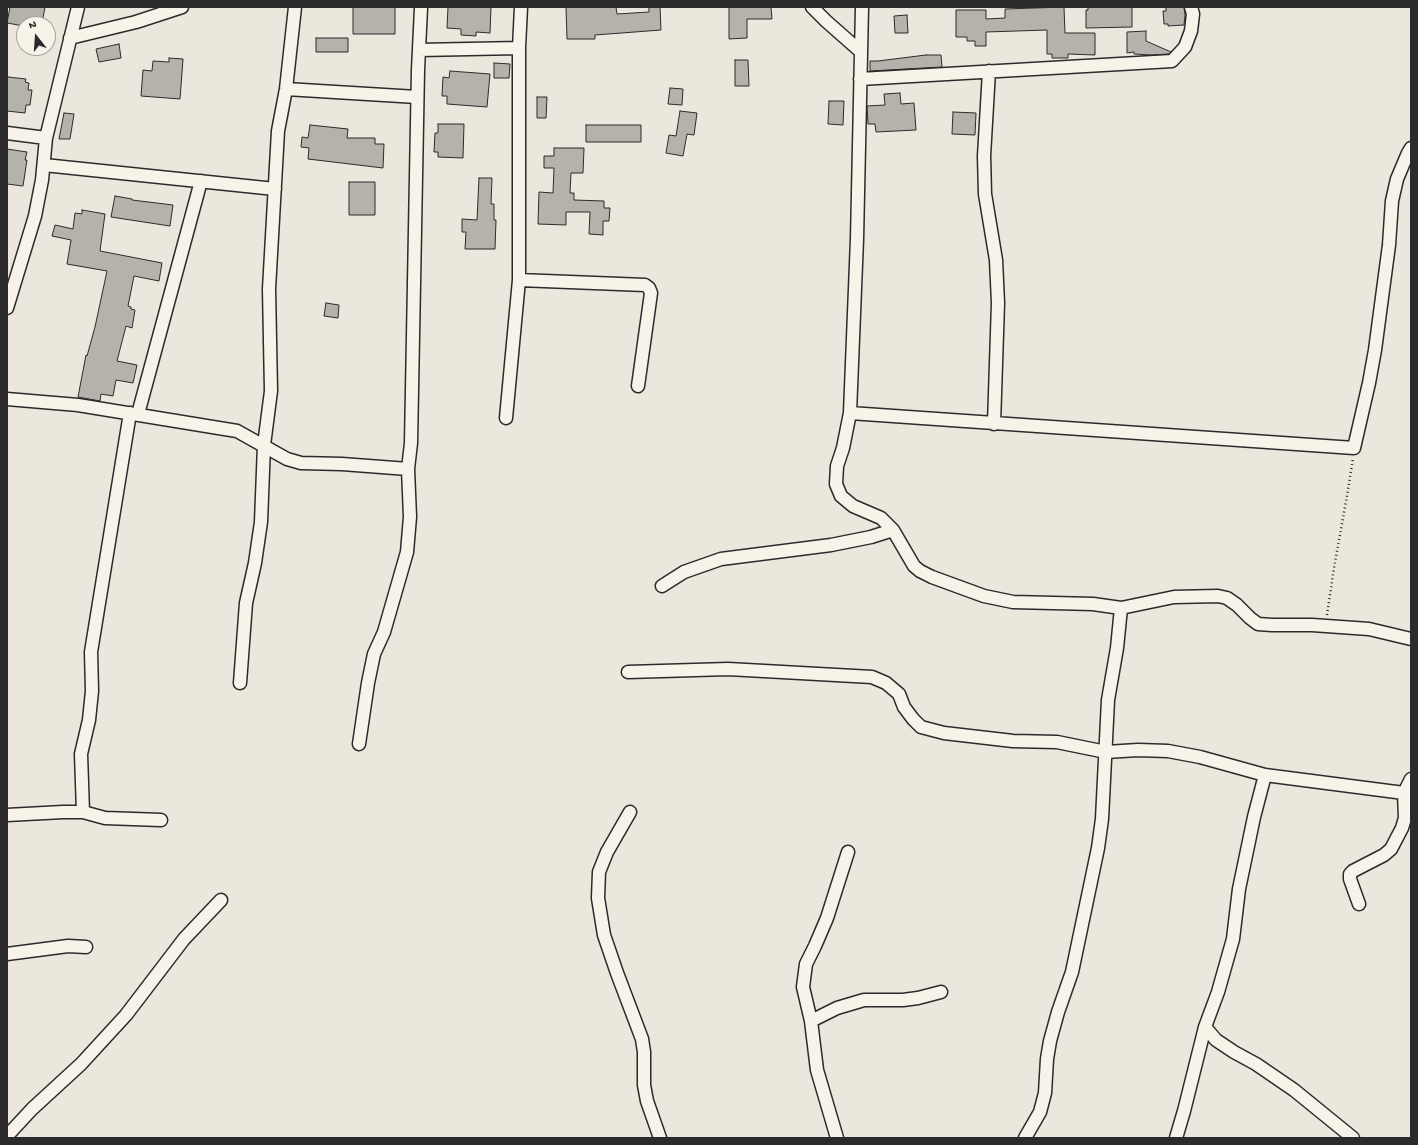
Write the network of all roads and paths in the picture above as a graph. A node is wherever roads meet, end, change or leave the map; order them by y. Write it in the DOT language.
graph roads {
  1 [pos="78,7"];
  2 [pos="182,7"];
  3 [pos="295,7"];
  4 [pos="521,7"];
  5 [pos="812,7"];
  6 [pos="862,7"];
  7 [pos="1191,7"];
  8 [pos="421,8"];
  9 [pos="70,38"];
  10 [pos="519,48"];
  11 [pos="419,50"];
  12 [pos="860,51"];
  13 [pos="988,72"];
  14 [pos="860,79"];
  15 [pos="286,88"];
  16 [pos="418,97"];
  17 [pos="7,132"];
  18 [pos="46,138"];
  19 [pos="1411,148"];
  20 [pos="44,165"];
  21 [pos="201,181"];
  22 [pos="275,189"];
  23 [pos="519,280"];
  24 [pos="7,308"];
  25 [pos="638,386"];
  26 [pos="7,399"];
  27 [pos="850,413"];
  28 [pos="134,414"];
  29 [pos="506,418"];
  30 [pos="994,424"];
  31 [pos="264,445"];
  32 [pos="1354,448"];
  33 [pos="408,470"];
  34 [pos="893,530"];
  35 [pos="662,586"];
  36 [pos="1121,608"];
  37 [pos="1325,625"];
  38 [pos="1411,639"];
  39 [pos="628,672"];
  40 [pos="240,683"];
  41 [pos="359,744"];
  42 [pos="1106,752"];
  43 [pos="1265,775"];
  44 [pos="1411,779"];
  45 [pos="1404,793"];
  46 [pos="83,812"];
  47 [pos="630,812"];
  48 [pos="7,815"];
  49 [pos="161,820"];
  50 [pos="848,852"];
  51 [pos="221,900"];
  52 [pos="1359,904"];
  53 [pos="86,947"];
  54 [pos="7,954"];
  55 [pos="941,992"];
  56 [pos="811,1021"];
  57 [pos="1205,1027"];
  58 [pos="7,1136"];
  59 [pos="660,1138"];
  60 [pos="837,1138"];
  61 [pos="1025,1138"];
  62 [pos="1176,1138"];
  63 [pos="1353,1138"];
  1 -- 9 [label="street"];
  2 -- 9 [label="street"];
  3 -- 15 [label="street"];
  4 -- 10 [label="street"];
  5 -- 12 [label="street"];
  6 -- 12 [label="street"];
  7 -- 13 [label="street"];
  8 -- 11 [label="street"];
  9 -- 18 [label="street"];
  10 -- 11 [label="street"];
  10 -- 23 [label="street"];
  11 -- 16 [label="street"];
  12 -- 14 [label="street"];
  13 -- 14 [label="street"];
  13 -- 30 [label="street"];
  14 -- 27 [label="street"];
  15 -- 16 [label="street"];
  15 -- 22 [label="street"];
  16 -- 33 [label="street"];
  17 -- 18 [label="street"];
  18 -- 20 [label="street"];
  19 -- 32 [label="street"];
  20 -- 21 [label="street"];
  20 -- 24 [label="street"];
  21 -- 22 [label="street"];
  21 -- 28 [label="street"];
  22 -- 31 [label="street"];
  23 -- 25 [label="street"];
  23 -- 29 [label="street"];
  26 -- 28 [label="street"];
  27 -- 30 [label="street"];
  27 -- 34 [label="street"];
  28 -- 31 [label="street"];
  28 -- 46 [label="street"];
  30 -- 32 [label="street"];
  31 -- 33 [label="street"];
  31 -- 40 [label="street"];
  32 -- 37 [label="path"];
  33 -- 41 [label="street"];
  34 -- 35 [label="street"];
  34 -- 36 [label="street"];
  36 -- 37 [label="street"];
  36 -- 42 [label="street"];
  37 -- 38 [label="street"];
  39 -- 42 [label="street"];
  42 -- 43 [label="street"];
  42 -- 61 [label="street"];
  43 -- 45 [label="street"];
  43 -- 57 [label="street"];
  44 -- 45 [label="street"];
  45 -- 52 [label="street"];
  46 -- 48 [label="street"];
  46 -- 49 [label="street"];
  47 -- 59 [label="street"];
  50 -- 56 [label="street"];
  51 -- 58 [label="street"];
  53 -- 54 [label="street"];
  55 -- 56 [label="street"];
  56 -- 60 [label="street"];
  57 -- 62 [label="street"];
  57 -- 63 [label="street"];
}
